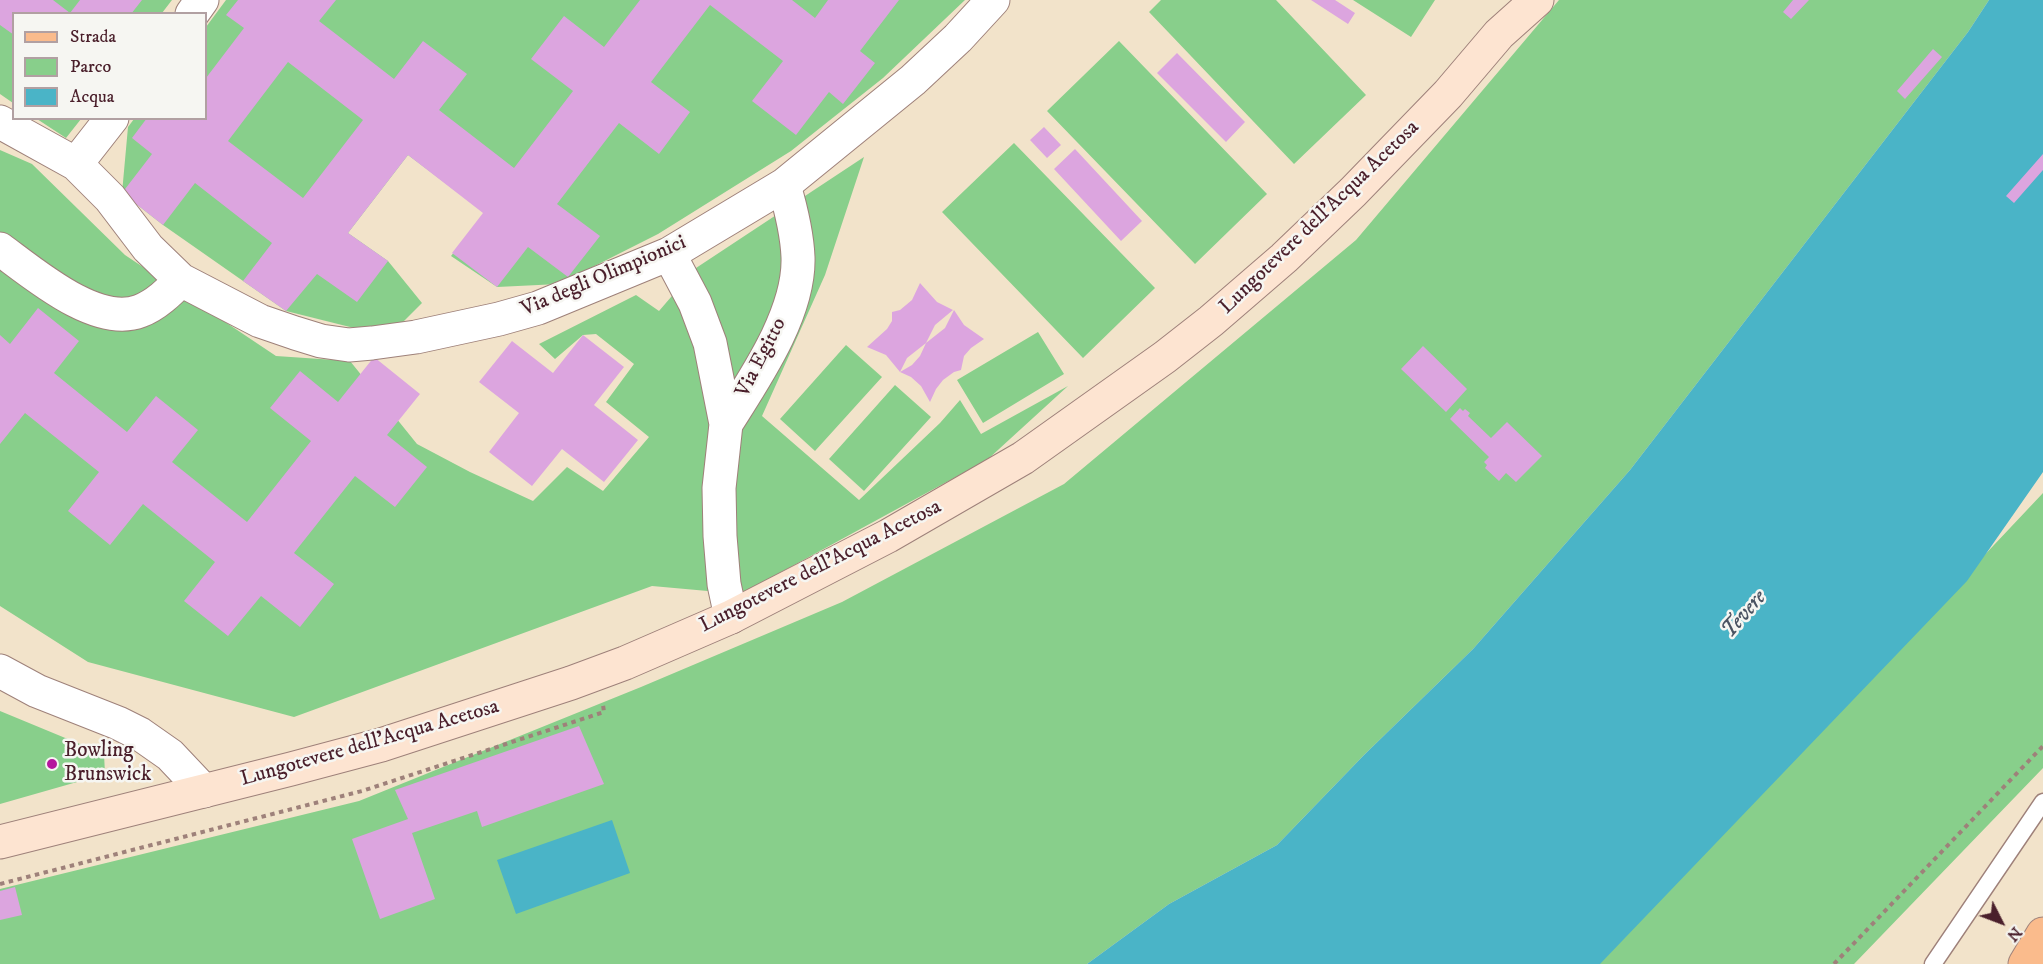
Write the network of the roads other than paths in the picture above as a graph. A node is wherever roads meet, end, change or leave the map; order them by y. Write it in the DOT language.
graph roads {
  1 [pos="993,0"];
  2 [pos="1520,0"];
  3 [pos="1537,0"];
  4 [pos="1499,34"];
  5 [pos="110,120"];
  6 [pos="0,122"];
  7 [pos="76,164"];
  8 [pos="784,185"];
  9 [pos="0,249"];
  10 [pos="669,254"];
  11 [pos="181,280"];
  12 [pos="726,424"];
  13 [pos="730,617"];
  14 [pos="0,672"];
  15 [pos="204,791"];
  16 [pos="2043,802"];
  17 [pos="0,842"];
  18 [pos="2043,934"];
  19 [pos="1933,964"];
  20 [pos="2025,964"];
  1 -- 8 [label="street, Via degli Olimpionici"];
  2 -- 4 [label="main road, Lungotevere dell'Acqua Acetosa"];
  3 -- 4 [label="main road, Lungotevere dell'Acqua Acetosa"];
  4 -- 13 [label="main road, Lungotevere dell'Acqua Acetosa"];
  5 -- 7 [label="street"];
  6 -- 7 [label="street, Via degli Olimpionici"];
  7 -- 11 [label="street, Via degli Olimpionici"];
  8 -- 10 [label="street, Via degli Olimpionici"];
  8 -- 12 [label="street, Via Egitto"];
  9 -- 11 [label="street"];
  10 -- 11 [label="street, Via degli Olimpionici"];
  10 -- 12 [label="street, Via Egitto"];
  12 -- 13 [label="street, Via Egitto"];
  13 -- 15 [label="main road, Lungotevere dell'Acqua Acetosa"];
  14 -- 15 [label="street"];
  15 -- 17 [label="main road, Lungotevere dell'Acqua Acetosa"];
  16 -- 19 [label="lane"];
  18 -- 20 [label="main road"];
}
